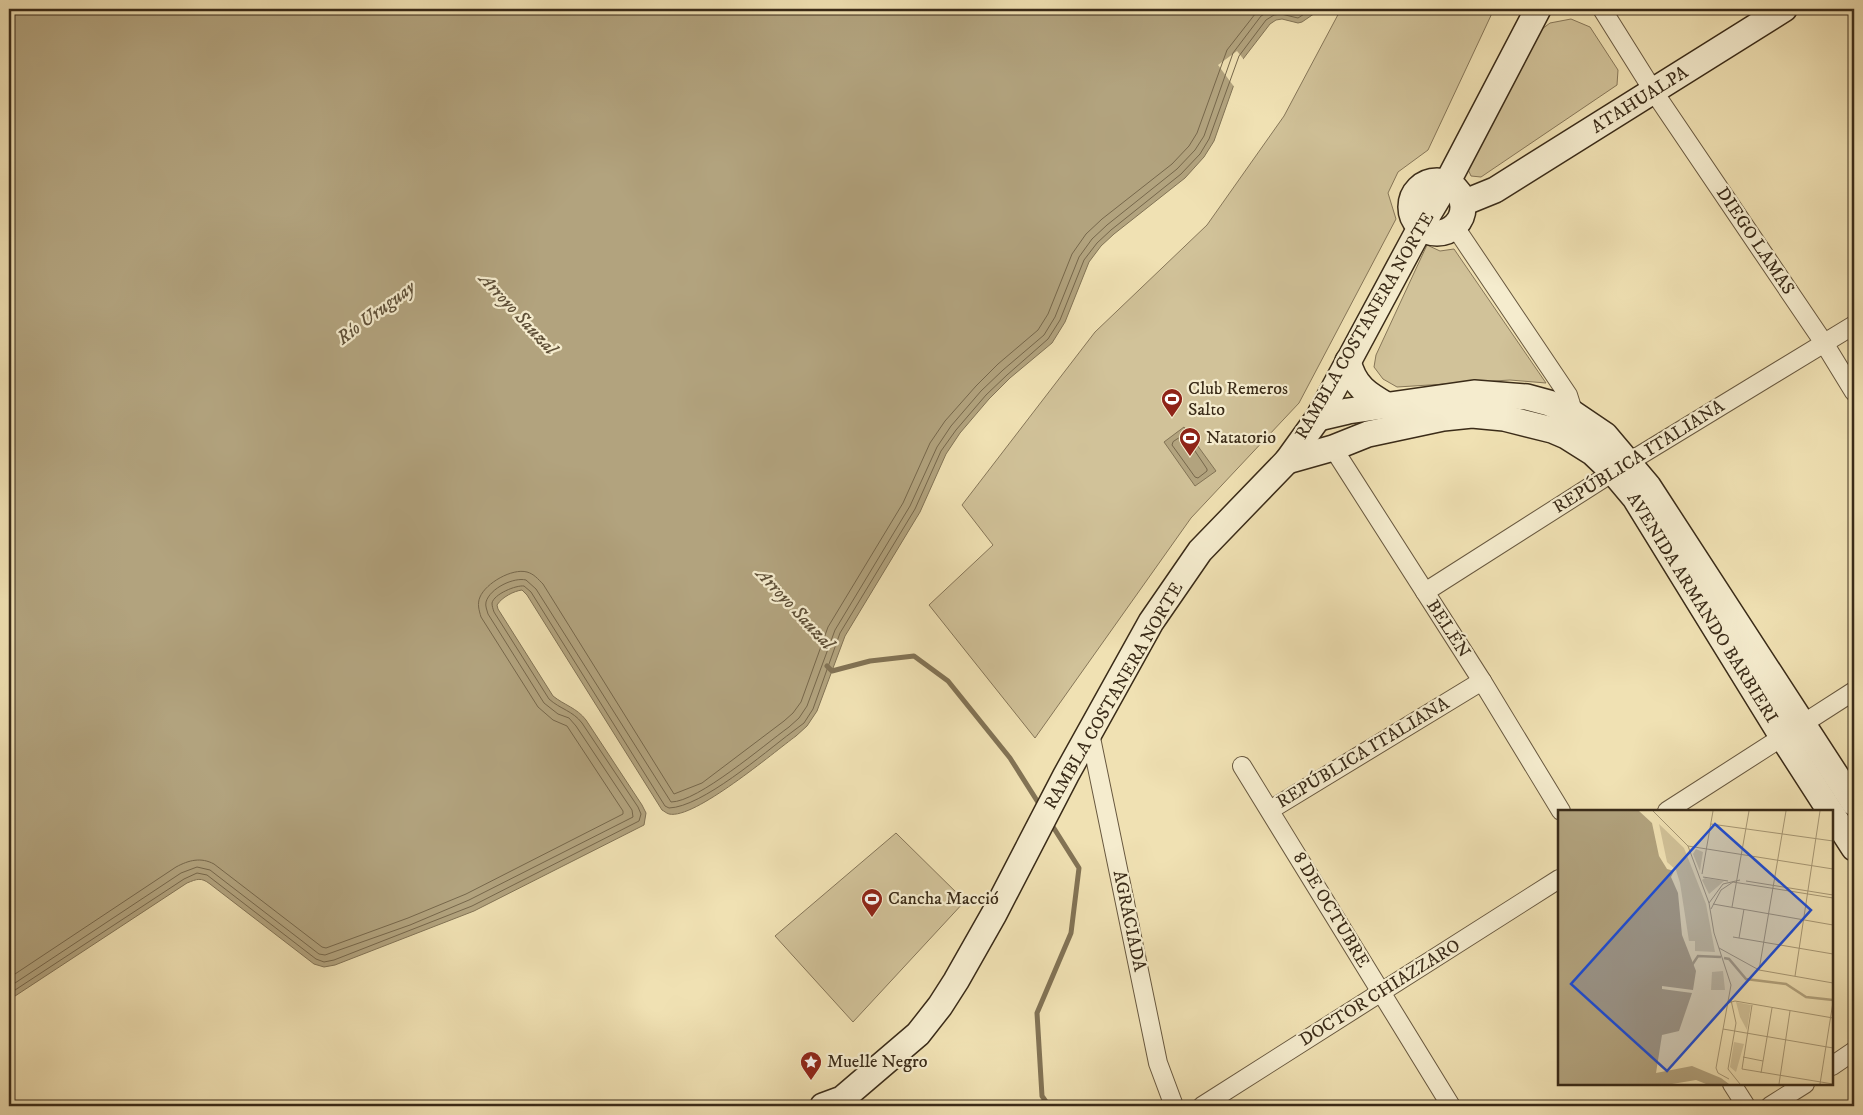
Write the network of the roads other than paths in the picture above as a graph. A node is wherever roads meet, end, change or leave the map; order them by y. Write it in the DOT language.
graph roads {
  1 [pos="1538,9"];
  2 [pos="1602,9"];
  3 [pos="1784,9"];
  4 [pos="1654,92"];
  5 [pos="1447,183"];
  6 [pos="1464,203"];
  7 [pos="1455,227"];
  8 [pos="1420,228"];
  9 [pos="1854,324"];
  10 [pos="1824,343"];
  11 [pos="1343,371"];
  12 [pos="1854,392"];
  13 [pos="1388,406"];
  14 [pos="1348,411"];
  15 [pos="1318,418"];
  16 [pos="1570,425"];
  17 [pos="1333,448"];
  18 [pos="1287,461"];
  19 [pos="1621,468"];
  20 [pos="1425,592"];
  21 [pos="1482,681"];
  22 [pos="1854,691"];
  23 [pos="1802,724"];
  24 [pos="1090,733"];
  25 [pos="1782,738"];
  26 [pos="1242,766"];
  27 [pos="1854,803"];
  28 [pos="1270,810"];
  29 [pos="1560,810"];
  30 [pos="1669,810"];
  31 [pos="1830,810"];
  32 [pos="1833,815"];
  33 [pos="1854,848"];
  34 [pos="1558,881"];
  35 [pos="1381,992"];
  36 [pos="1854,1051"];
  37 [pos="1833,1065"];
  38 [pos="1733,1085"];
  39 [pos="1803,1085"];
  40 [pos="834,1104"];
  41 [pos="1174,1106"];
  42 [pos="1202,1106"];
  43 [pos="1451,1106"];
  44 [pos="1746,1106"];
  45 [pos="1770,1106"];
  1 -- 5 [label="street"];
  2 -- 4 [label="street, DIEGO LAMAS"];
  3 -- 4 [label="street, ATAHUALPA"];
  4 -- 6 [label="street, ATAHUALPA"];
  4 -- 10 [label="street, DIEGO LAMAS"];
  5 -- 6 [label="street"];
  5 -- 8 [label="street"];
  6 -- 7 [label="street"];
  7 -- 8 [label="street"];
  7 -- 16 [label="street"];
  8 -- 11 [label="street, RAMBLA COSTANERA NORTE"];
  9 -- 10 [label="street, REPÚBLICA ITALIANA"];
  10 -- 12 [label="street, DIEGO LAMAS"];
  10 -- 19 [label="street, REPÚBLICA ITALIANA"];
  11 -- 13 [label="street"];
  11 -- 14 [label="street"];
  11 -- 15 [label="street, RAMBLA COSTANERA NORTE"];
  13 -- 14 [label="street, AVENIDA ARMANDO BARBIERI"];
  13 -- 16 [label="street, AVENIDA ARMANDO BARBIERI"];
  14 -- 15 [label="street, AVENIDA ARMANDO BARBIERI"];
  14 -- 17 [label="street"];
  15 -- 18 [label="street, RAMBLA COSTANERA NORTE"];
  16 -- 17 [label="street, AVENIDA ARMANDO BARBIERI"];
  16 -- 19 [label="street, AVENIDA ARMANDO BARBIERI"];
  17 -- 18 [label="street, AVENIDA ARMANDO BARBIERI"];
  17 -- 20 [label="street, BELÉN"];
  18 -- 24 [label="street, RAMBLA COSTANERA NORTE"];
  19 -- 20 [label="street, REPÚBLICA ITALIANA"];
  19 -- 23 [label="street, AVENIDA ARMANDO BARBIERI"];
  19 -- 25 [label="street, AVENIDA ARMANDO BARBIERI"];
  20 -- 21 [label="street, BELÉN"];
  21 -- 28 [label="street, REPÚBLICA ITALIANA"];
  21 -- 29 [label="street, BELÉN"];
  22 -- 23 [label="street"];
  23 -- 25 [label="street"];
  23 -- 27 [label="street, AVENIDA ARMANDO BARBIERI"];
  24 -- 40 [label="street, RAMBLA COSTANERA NORTE"];
  24 -- 41 [label="street, AGRACIADA"];
  25 -- 30 [label="street"];
  25 -- 31 [label="street, AVENIDA ARMANDO BARBIERI"];
  26 -- 28 [label="street, 8 DE OCTUBRE"];
  28 -- 35 [label="street, 8 DE OCTUBRE"];
  32 -- 33 [label="street, AVENIDA ARMANDO BARBIERI"];
  34 -- 35 [label="street, DOCTOR CHIAZZARO"];
  35 -- 42 [label="street, DOCTOR CHIAZZARO"];
  35 -- 43 [label="street, 8 DE OCTUBRE"];
  36 -- 37 [label="street"];
  38 -- 44 [label="street"];
  39 -- 45 [label="street"];
}
